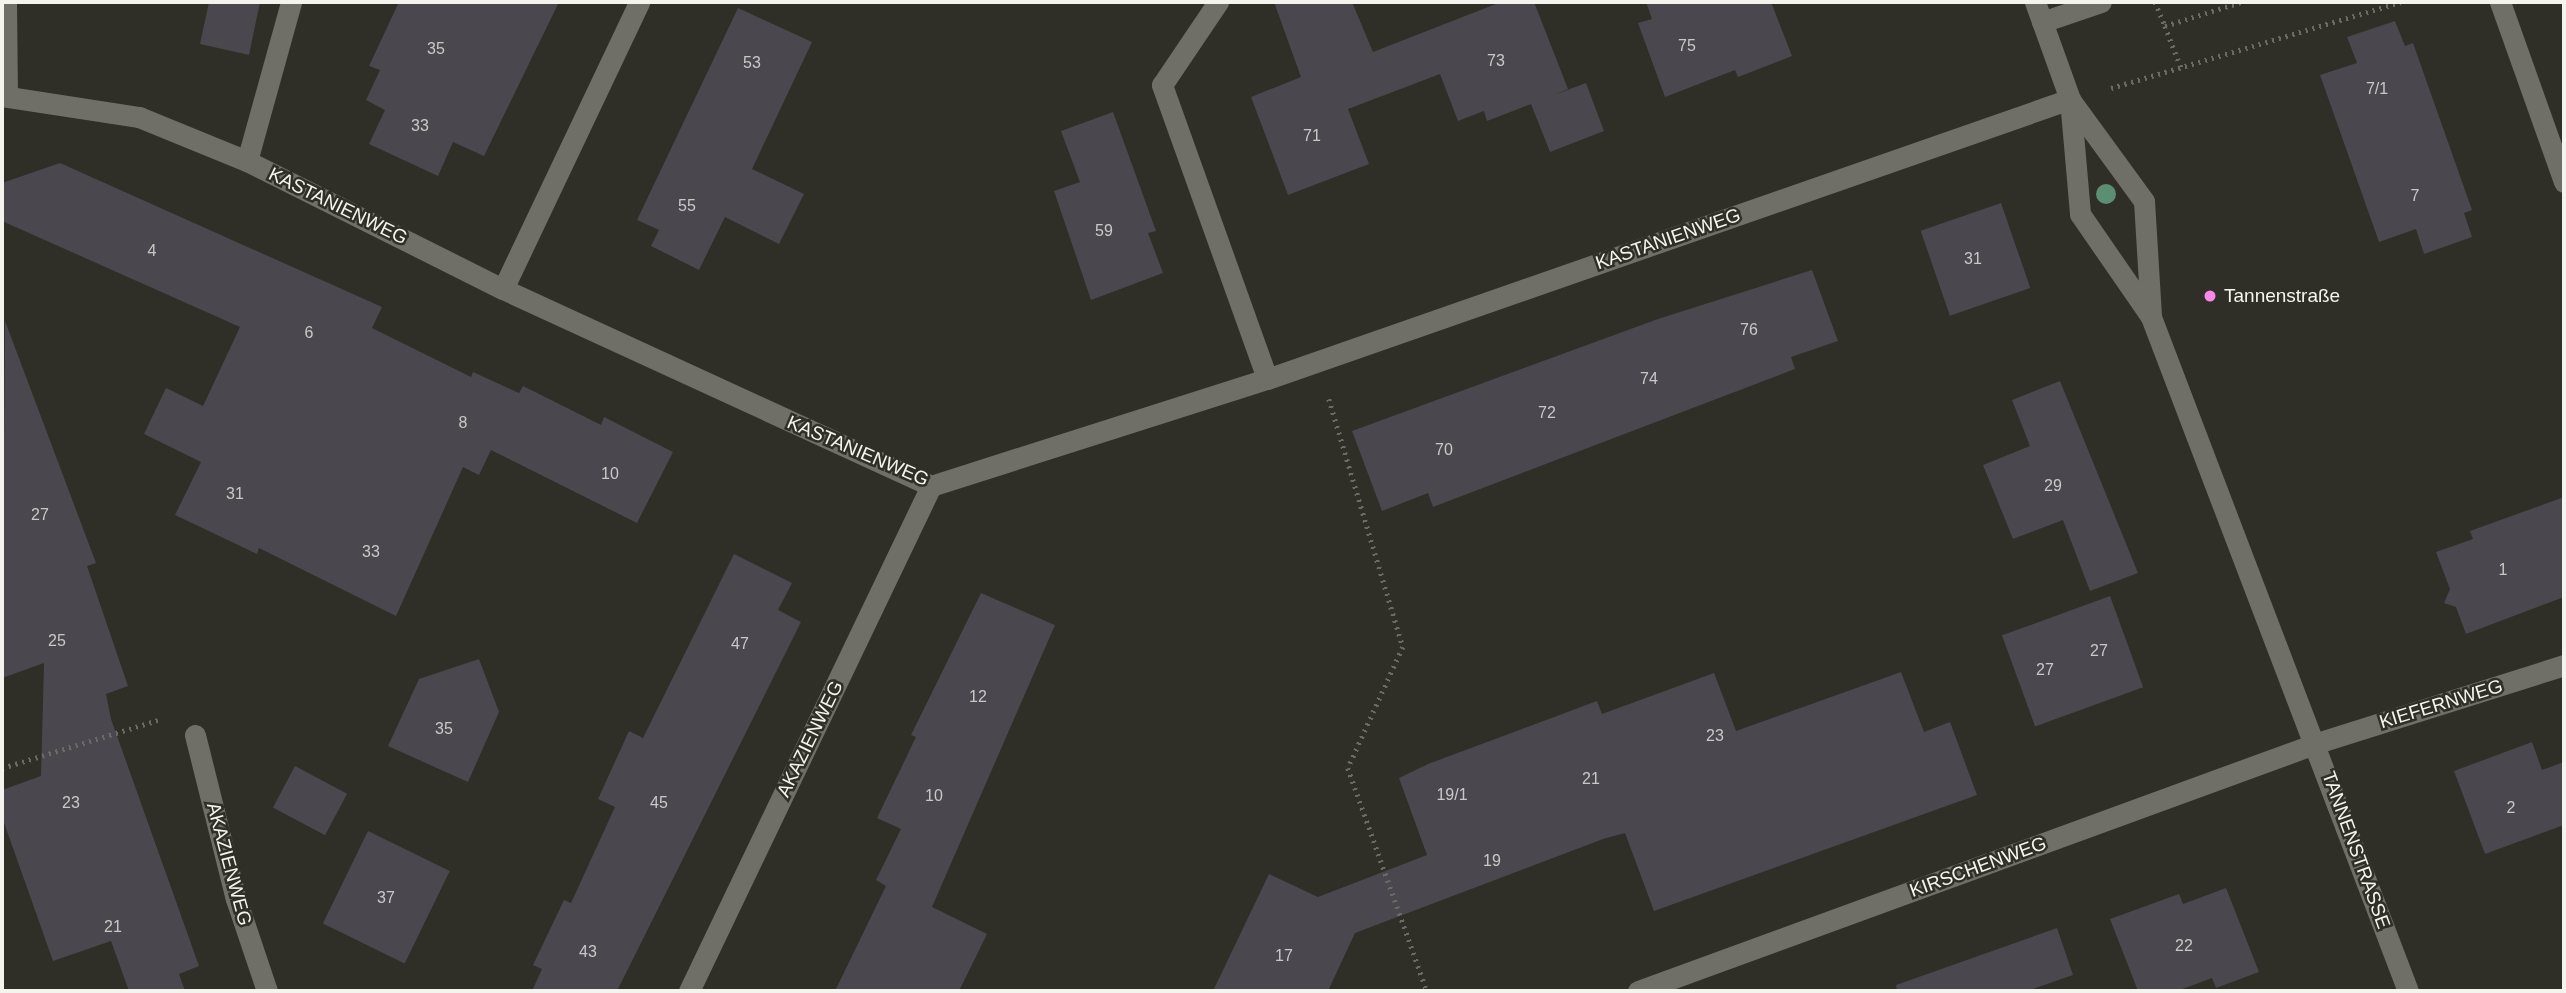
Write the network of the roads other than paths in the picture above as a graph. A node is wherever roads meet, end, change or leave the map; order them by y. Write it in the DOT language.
graph roads {
  1 [pos="6,2"];
  2 [pos="291,2"];
  3 [pos="639,2"];
  4 [pos="1217,2"];
  5 [pos="2035,2"];
  6 [pos="2101,2"];
  7 [pos="2500,2"];
  8 [pos="2042,22"];
  9 [pos="4,96"];
  10 [pos="2070,99"];
  11 [pos="247,162"];
  12 [pos="2564,182"];
  13 [pos="503,289"];
  14 [pos="2151,317"];
  15 [pos="1267,379"];
  16 [pos="931,486"];
  17 [pos="2564,665"];
  18 [pos="195,735"];
  19 [pos="2317,743"];
  20 [pos="267,991"];
  21 [pos="689,991"];
  22 [pos="1638,991"];
  23 [pos="2408,991"];
  1 -- 9 [label="street, KASTANIENWEG"];
  2 -- 11 [label="street, KASTANIENWEG"];
  3 -- 13 [label="street"];
  4 -- 15 [label="street"];
  5 -- 8 [label="street, TANNENSTRASSE"];
  6 -- 8 [label="street"];
  7 -- 12 [label="street"];
  8 -- 10 [label="street, TANNENSTRASSE"];
  9 -- 11 [label="street, KASTANIENWEG"];
  10 -- 14 [label="street, TANNENSTRASSE"];
  10 -- 14 [label="street, TANNENSTRASSE"];
  10 -- 15 [label="street, KASTANIENWEG"];
  11 -- 13 [label="street, KASTANIENWEG"];
  13 -- 16 [label="street, KASTANIENWEG"];
  14 -- 19 [label="street, TANNENSTRASSE"];
  15 -- 16 [label="street, KASTANIENWEG"];
  16 -- 21 [label="street, AKAZIENWEG"];
  17 -- 19 [label="street, KIEFERNWEG"];
  18 -- 20 [label="street, AKAZIENWEG"];
  19 -- 22 [label="street, KIRSCHENWEG"];
  19 -- 23 [label="street, TANNENSTRASSE"];
}
